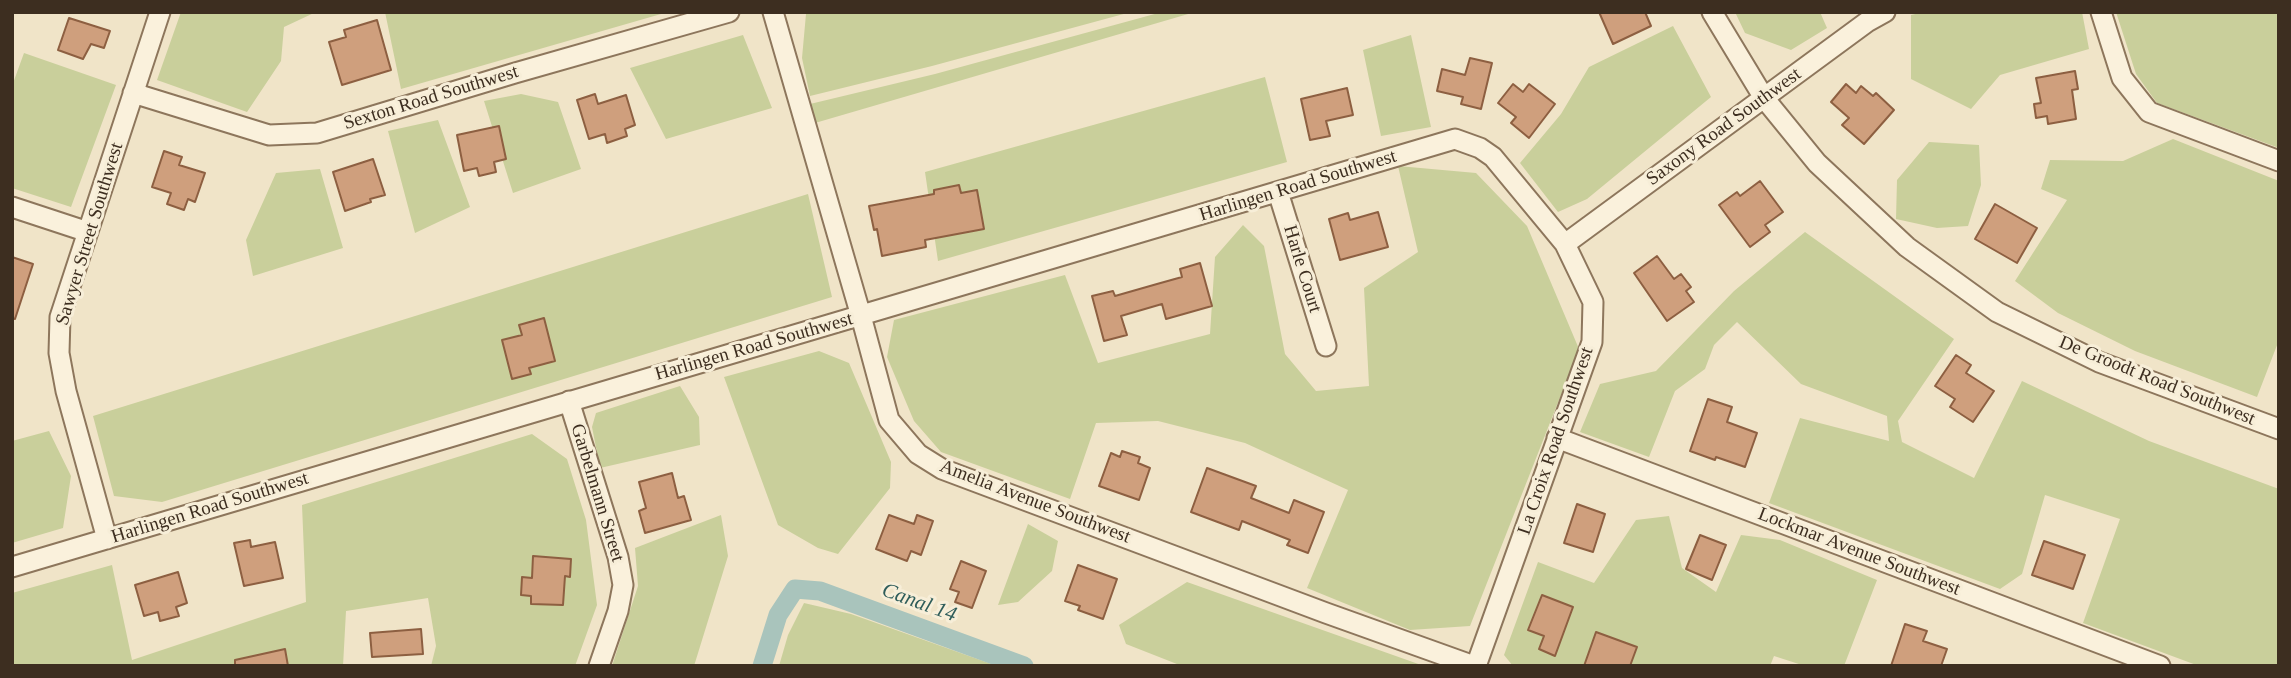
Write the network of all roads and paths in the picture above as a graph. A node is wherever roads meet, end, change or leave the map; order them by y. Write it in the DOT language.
graph roads {
  1 [pos="160,12"];
  2 [pos="729,12"];
  3 [pos="773,12"];
  4 [pos="1712,12"];
  5 [pos="1885,12"];
  6 [pos="2101,12"];
  7 [pos="133,93"];
  8 [pos="1763,98"];
  9 [pos="1493,158"];
  10 [pos="2279,161"];
  11 [pos="1278,192"];
  12 [pos="12,207"];
  13 [pos="88,233"];
  14 [pos="1565,244"];
  15 [pos="861,316"];
  16 [pos="1326,346"];
  17 [pos="569,401"];
  18 [pos="2279,429"];
  19 [pos="1557,438"];
  20 [pos="107,539"];
  21 [pos="12,567"];
  22 [pos="600,666"];
  23 [pos="1475,666"];
  24 [pos="2160,666"];
  1 -- 7 [label="street, Sawyer Street Southwest"];
  2 -- 7 [label="street, Sexton Road Southwest"];
  3 -- 15 [label="street, Amelia Avenue Southwest"];
  4 -- 8 [label="street, De Groodt Road Southwest"];
  5 -- 8 [label="street, Saxony Road Southwest"];
  6 -- 10 [label="street"];
  7 -- 13 [label="street, Sawyer Street Southwest"];
  8 -- 14 [label="street, Saxony Road Southwest"];
  8 -- 18 [label="street, De Groodt Road Southwest"];
  9 -- 11 [label="street, Harlingen Road Southwest"];
  9 -- 14 [label="street, La Croix Road Southwest"];
  11 -- 15 [label="street, Harlingen Road Southwest"];
  11 -- 16 [label="street, Harle Court"];
  12 -- 13 [label="street"];
  13 -- 20 [label="street, Sawyer Street Southwest"];
  14 -- 19 [label="street, La Croix Road Southwest"];
  15 -- 17 [label="street, Harlingen Road Southwest"];
  15 -- 23 [label="street, Amelia Avenue Southwest"];
  17 -- 20 [label="street, Harlingen Road Southwest"];
  17 -- 22 [label="street, Garbelmann Street"];
  19 -- 23 [label="street, La Croix Road Southwest"];
  19 -- 24 [label="street, Lockmar Avenue Southwest"];
  20 -- 21 [label="street, Harlingen Road Southwest"];
}
